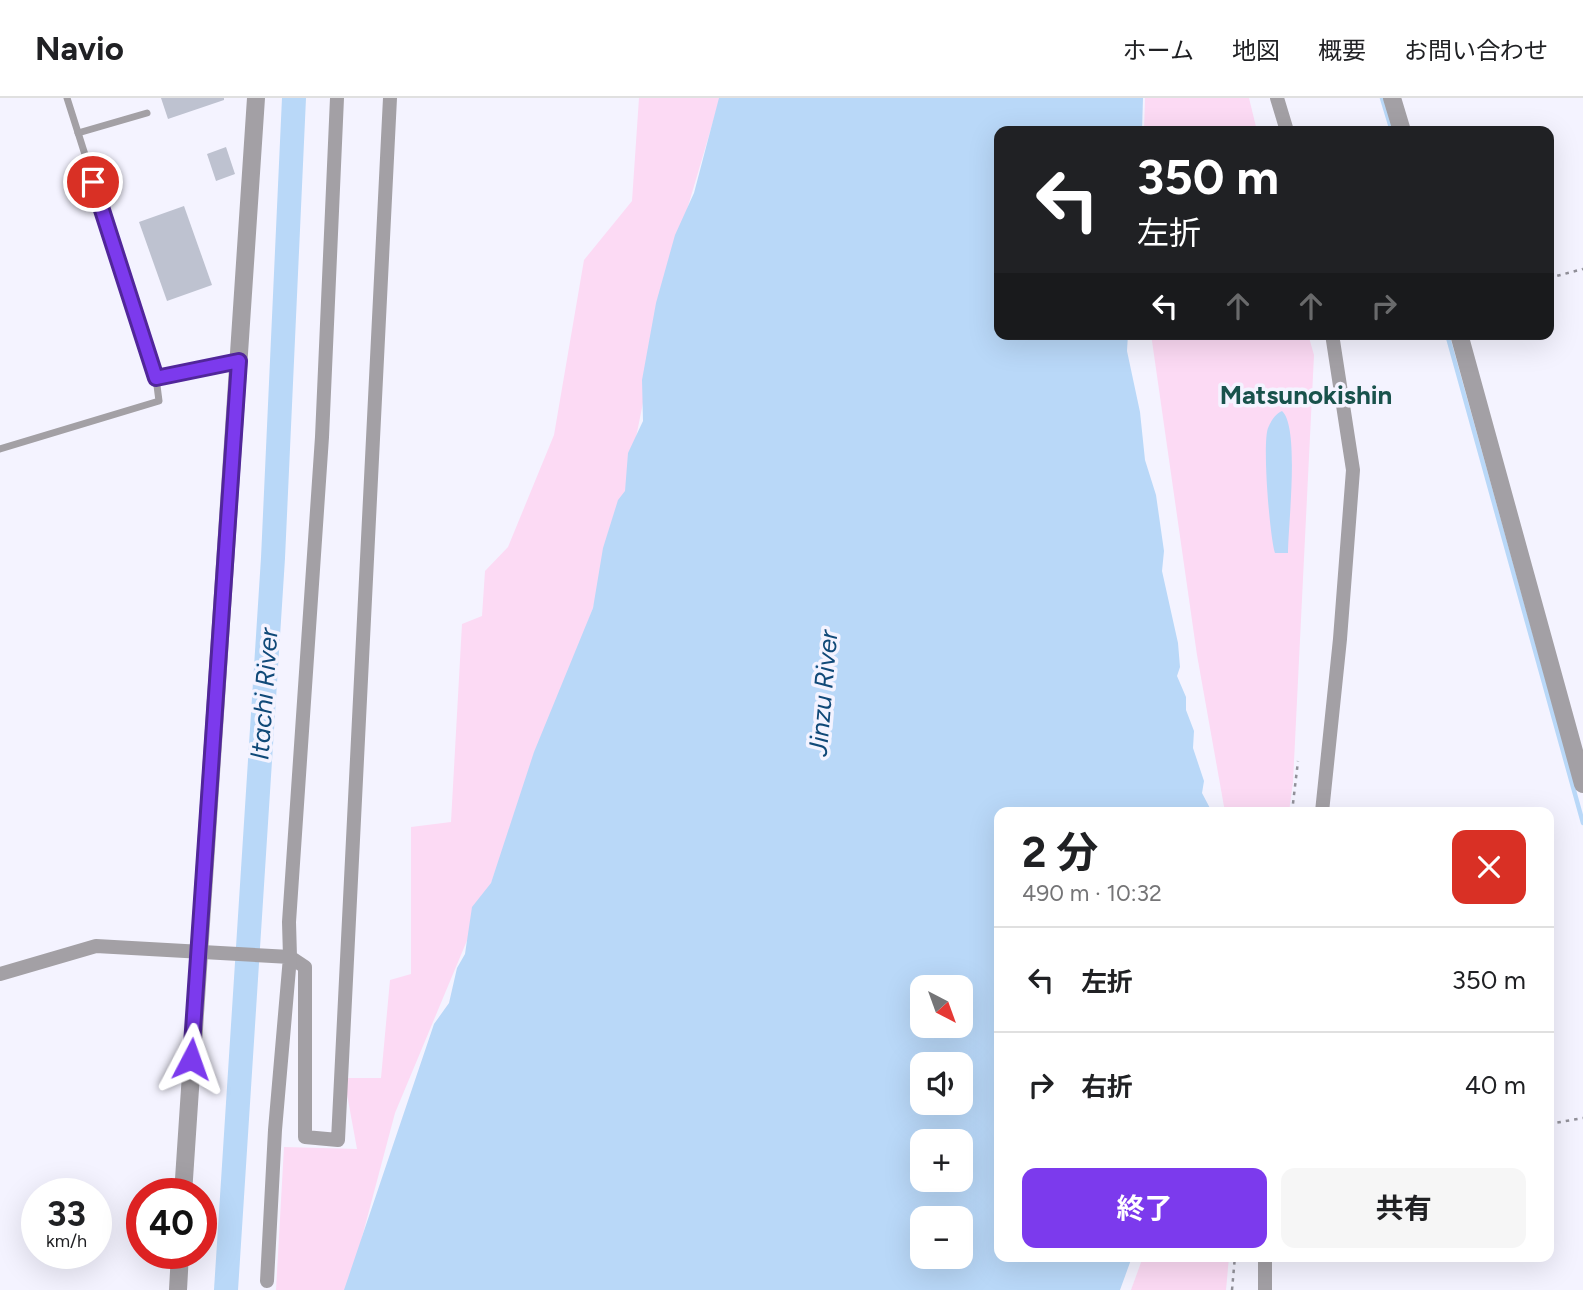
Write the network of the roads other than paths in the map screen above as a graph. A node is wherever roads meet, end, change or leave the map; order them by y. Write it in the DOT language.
graph roads {
  1 [pos="67,98"];
  2 [pos="256,98"];
  3 [pos="337,98"];
  4 [pos="390,98"];
  5 [pos="1277,98"];
  6 [pos="1392,98"];
  7 [pos="147,113"];
  8 [pos="1285,126"];
  9 [pos="1400,126"];
  10 [pos="78,133"];
  11 [pos="1333,340"];
  12 [pos="1461,340"];
  13 [pos="239,361"];
  14 [pos="156,378"];
  15 [pos="0,449"];
  16 [pos="1583,784"];
  17 [pos="1323,807"];
  18 [pos="199,952"];
  19 [pos="285,957"];
  20 [pos="0,974"];
  21 [pos="184,1178"];
  22 [pos="1265,1262"];
  23 [pos="179,1269"];
  24 [pos="267,1281"];
  25 [pos="178,1290"];
  26 [pos="1265,1290"];
  1 -- 10 [label="lane"];
  2 -- 13 [label="street"];
  3 -- 19 [label="street"];
  4 -- 19 [label="street"];
  5 -- 8 [label="street"];
  6 -- 9 [label="street"];
  7 -- 10 [label="lane"];
  10 -- 14 [label="lane"];
  11 -- 17 [label="street"];
  12 -- 16 [label="street"];
  13 -- 14 [label="lane"];
  13 -- 18 [label="street"];
  14 -- 15 [label="lane"];
  18 -- 19 [label="street"];
  18 -- 20 [label="street"];
  18 -- 21 [label="street"];
  19 -- 24 [label="street"];
  22 -- 26 [label="street"];
  23 -- 25 [label="street"];
}
